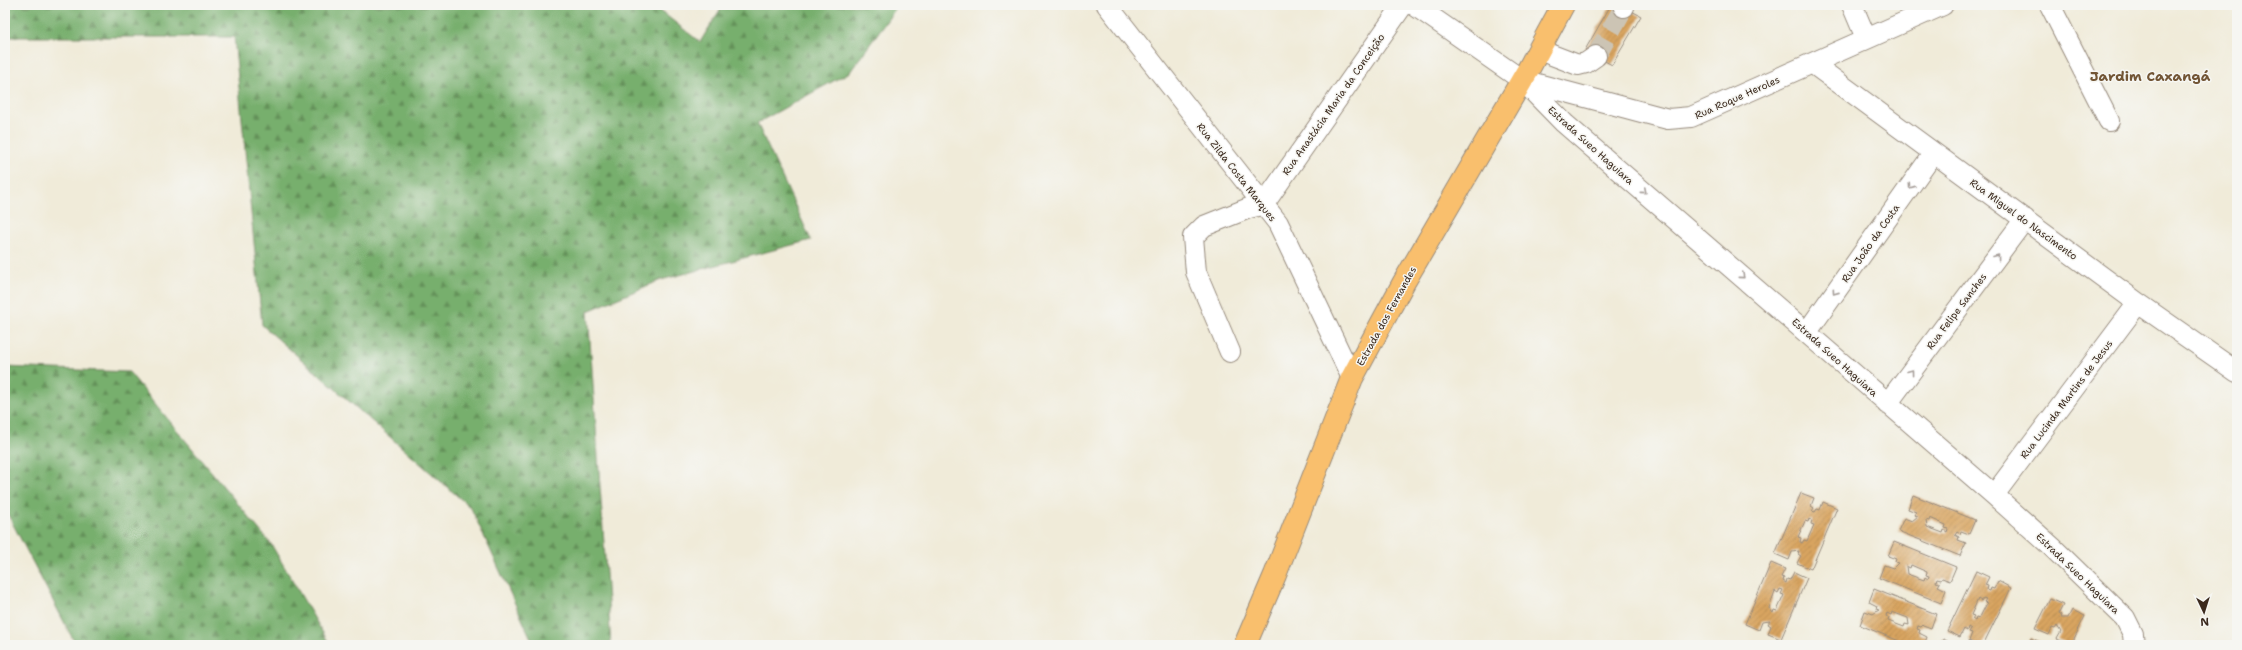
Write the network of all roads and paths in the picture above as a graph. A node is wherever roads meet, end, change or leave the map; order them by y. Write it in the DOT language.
graph roads {
  1 [pos="1107,5"];
  2 [pos="1403,5"];
  3 [pos="1414,5"];
  4 [pos="1563,5"];
  5 [pos="1852,5"];
  6 [pos="1943,5"];
  7 [pos="2050,5"];
  8 [pos="1866,38"];
  9 [pos="1539,50"];
  10 [pos="1596,56"];
  11 [pos="1813,64"];
  12 [pos="1522,80"];
  13 [pos="2109,121"];
  14 [pos="1933,154"];
  15 [pos="1264,204"];
  16 [pos="2025,219"];
  17 [pos="2138,304"];
  18 [pos="1807,332"];
  19 [pos="1230,352"];
  20 [pos="2237,372"];
  21 [pos="1352,378"];
  22 [pos="1887,404"];
  23 [pos="1994,495"];
  24 [pos="1245,645"];
  25 [pos="2134,645"];
  1 -- 15 [label="street, Rua Zilda Costa Marques"];
  2 -- 15 [label="street, Rua Anastácia Maria da Conceição"];
  3 -- 12 [label="street"];
  4 -- 9 [label="main road, Estrada dos Fernandes"];
  5 -- 8 [label="street"];
  6 -- 8 [label="street, Rua Roque Heroles"];
  7 -- 13 [label="street"];
  8 -- 11 [label="street, Rua Roque Heroles"];
  9 -- 10 [label="street"];
  9 -- 12 [label="main road, Estrada dos Fernandes"];
  11 -- 12 [label="street, Rua Roque Heroles"];
  11 -- 14 [label="street, Rua Miguel do Nascimento"];
  12 -- 18 [label="street, Estrada Sueo Haguiara, one-way"];
  12 -- 21 [label="main road, Estrada dos Fernandes"];
  14 -- 16 [label="street, Rua Miguel do Nascimento"];
  14 -- 18 [label="street, Rua João da Costa, one-way"];
  15 -- 19 [label="street"];
  15 -- 21 [label="street, Rua Zilda Costa Marques"];
  16 -- 17 [label="street, Rua Miguel do Nascimento"];
  22 -- 16 [label="street, Rua Felipe Sanches, one-way"];
  17 -- 20 [label="street, Rua Miguel do Nascimento"];
  17 -- 23 [label="street, Rua Lucinda Martins de Jesus"];
  18 -- 22 [label="street, Estrada Sueo Haguiara"];
  21 -- 24 [label="main road, Estrada dos Fernandes"];
  22 -- 23 [label="street, Estrada Sueo Haguiara"];
  23 -- 25 [label="street, Estrada Sueo Haguiara"];
}
